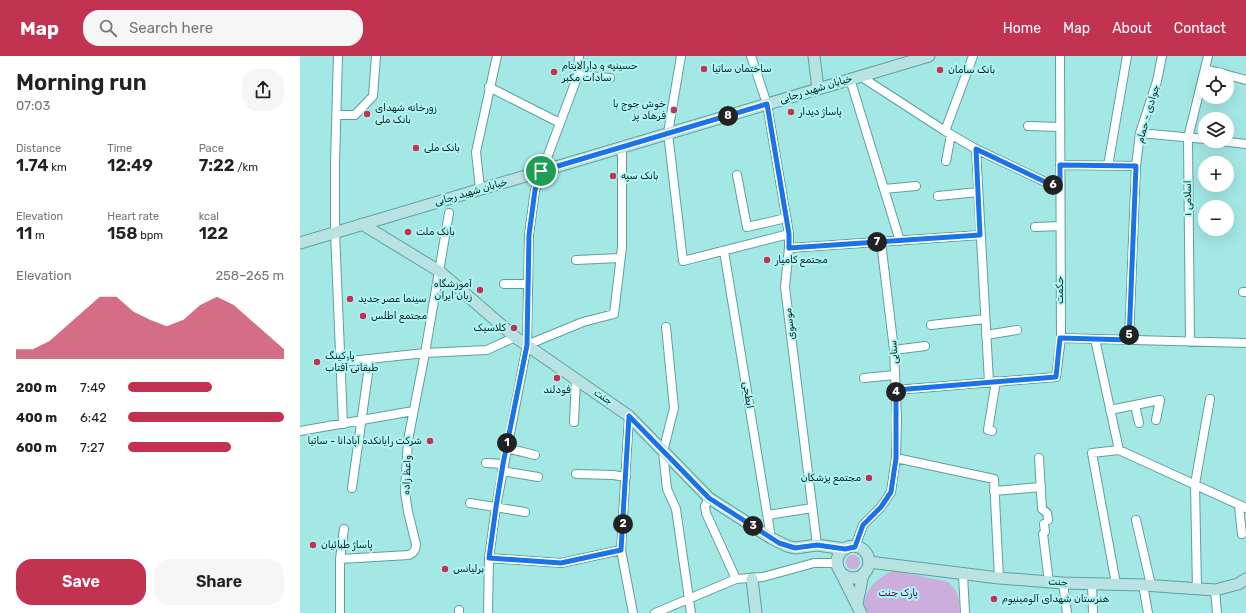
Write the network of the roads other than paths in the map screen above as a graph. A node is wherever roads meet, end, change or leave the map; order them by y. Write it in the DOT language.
graph roads {
  1 [pos="338,56"];
  2 [pos="376,56"];
  3 [pos="497,56"];
  4 [pos="579,56"];
  5 [pos="681,56"];
  6 [pos="751,56"];
  7 [pos="814,56"];
  8 [pos="929,56"];
  9 [pos="973,56"];
  10 [pos="1060,56"];
  11 [pos="1126,56"];
  12 [pos="1162,56"];
  13 [pos="1208,56"];
  14 [pos="1205,68"];
  15 [pos="578,75"];
  16 [pos="1234,77"];
  17 [pos="610,78"];
  18 [pos="855,78"];
  19 [pos="1246,80"];
  20 [pos="489,87"];
  21 [pos="818,89"];
  22 [pos="1198,97"];
  23 [pos="767,104"];
  24 [pos="337,115"];
  25 [pos="560,122"];
  26 [pos="1028,126"];
  27 [pos="1060,127"];
  28 [pos="668,133"];
  29 [pos="948,133"];
  30 [pos="1140,133"];
  31 [pos="1188,138"];
  32 [pos="1198,139"];
  33 [pos="1234,143"];
  34 [pos="1246,144"];
  35 [pos="622,147"];
  36 [pos="976,149"];
  37 [pos="946,161"];
  38 [pos="1060,165"];
  39 [pos="1108,166"];
  40 [pos="1136,166"];
  41 [pos="541,171"];
  42 [pos="737,175"];
  43 [pos="916,186"];
  44 [pos="480,189"];
  45 [pos="884,189"];
  46 [pos="1060,189"];
  47 [pos="978,192"];
  48 [pos="938,196"];
  49 [pos="449,213"];
  50 [pos="786,218"];
  51 [pos="362,224"];
  52 [pos="1060,226"];
  53 [pos="1035,227"];
  54 [pos="335,232"];
  55 [pos="789,234"];
  56 [pos="980,235"];
  57 [pos="900,241"];
  58 [pos="881,242"];
  59 [pos="300,243"];
  60 [pos="789,248"];
  61 [pos="724,251"];
  62 [pos="620,258"];
  63 [pos="576,260"];
  64 [pos="439,271"];
  65 [pos="504,284"];
  66 [pos="528,284"];
  67 [pos="985,319"];
  68 [pos="931,325"];
  69 [pos="666,327"];
  70 [pos="1017,330"];
  71 [pos="986,334"];
  72 [pos="515,337"];
  73 [pos="1060,338"];
  74 [pos="1095,339"];
  75 [pos="1129,340"];
  76 [pos="1190,342"];
  77 [pos="1246,343"];
  78 [pos="527,345"];
  79 [pos="925,346"];
  80 [pos="894,350"];
  81 [pos="425,353"];
  82 [pos="370,359"];
  83 [pos="341,362"];
  84 [pos="895,375"];
  85 [pos="864,378"];
  86 [pos="576,379"];
  87 [pos="992,382"];
  88 [pos="896,390"];
  89 [pos="1210,399"];
  90 [pos="1135,405"];
  91 [pos="1110,410"];
  92 [pos="413,411"];
  93 [pos="629,416"];
  94 [pos="361,420"];
  95 [pos="1156,420"];
  96 [pos="574,422"];
  97 [pos="1140,423"];
  98 [pos="343,424"];
  99 [pos="992,431"];
  100 [pos="300,432"];
  101 [pos="506,448"];
  102 [pos="1119,450"];
  103 [pos="663,452"];
  104 [pos="535,455"];
  105 [pos="896,458"];
  106 [pos="1038,458"];
  107 [pos="486,463"];
  108 [pos="503,468"];
  109 [pos="576,474"];
  110 [pos="538,477"];
  111 [pos="626,477"];
  112 [pos="1195,484"];
  113 [pos="1041,487"];
  114 [pos="352,488"];
  115 [pos="994,491"];
  116 [pos="709,498"];
  117 [pos="470,503"];
  118 [pos="496,507"];
  119 [pos="1242,507"];
  120 [pos="812,508"];
  121 [pos="525,512"];
  122 [pos="768,515"];
  123 [pos="1136,520"];
  124 [pos="344,530"];
  125 [pos="1242,534"];
  126 [pos="772,538"];
  127 [pos="817,545"];
  128 [pos="850,548"];
  129 [pos="621,550"];
  130 [pos="489,558"];
  131 [pos="340,559"];
  132 [pos="869,562"];
  133 [pos="840,568"];
  134 [pos="863,574"];
  135 [pos="963,575"];
  136 [pos="999,578"];
  137 [pos="1246,578"];
  138 [pos="736,579"];
  139 [pos="752,579"];
  140 [pos="1050,582"];
  141 [pos="1063,583"];
  142 [pos="1092,584"];
  143 [pos="1116,584"];
  144 [pos="1147,585"];
  145 [pos="1197,589"];
  146 [pos="1215,590"];
  147 [pos="688,599"];
  148 [pos="859,609"];
  149 [pos="340,613"];
  150 [pos="488,613"];
  151 [pos="633,613"];
  152 [pos="655,613"];
  153 [pos="691,613"];
  154 [pos="756,613"];
  155 [pos="965,613"];
  156 [pos="1067,613"];
  157 [pos="1093,613"];
  158 [pos="1148,613"];
  159 [pos="1217,613"];
  1 -- 24 [label="street"];
  2 -- 24 [label="street"];
  3 -- 20 [label="street"];
  4 -- 15 [label="street"];
  5 -- 28 [label="street"];
  6 -- 23 [label="street, موسوی"];
  7 -- 21 [label="street"];
  8 -- 18 [label="street, خیابان شهید رجایی"];
  9 -- 29 [label="street"];
  10 -- 27 [label="street, حکمت"];
  11 -- 39 [label="street"];
  12 -- 30 [label="street, جوادی - حمام"];
  13 -- 14 [label="street, اسلامی ۱"];
  15 -- 17 [label="street"];
  15 -- 25 [label="street"];
  16 -- 19 [label="street"];
  18 -- 21 [label="street, خیابان شهید رجایی"];
  18 -- 29 [label="street"];
  18 -- 45 [label="street"];
  20 -- 25 [label="street"];
  20 -- 44 [label="street"];
  21 -- 23 [label="street, خیابان شهید رجایی"];
  22 -- 31 [label="street, اسلامی ۱"];
  23 -- 28 [label="street, خیابان شهید رجایی"];
  23 -- 50 [label="street, موسوی"];
  24 -- 54 [label="street"];
  25 -- 41 [label="street"];
  26 -- 27 [label="street"];
  27 -- 38 [label="street, حکمت"];
  28 -- 35 [label="street, خیابان شهید رجایی"];
  28 -- 61 [label="street"];
  29 -- 36 [label="street"];
  29 -- 37 [label="street"];
  30 -- 31 [label="street"];
  30 -- 40 [label="street, جوادی - حمام"];
  31 -- 32 [label="street"];
  31 -- 76 [label="street, اسلامی ۱"];
  33 -- 34 [label="street"];
  35 -- 41 [label="street, خیابان شهید رجایی"];
  35 -- 62 [label="street"];
  36 -- 46 [label="street"];
  36 -- 47 [label="street"];
  38 -- 39 [label="street"];
  38 -- 46 [label="street, حکمت"];
  39 -- 40 [label="street"];
  40 -- 75 [label="street, جوادی - حمام"];
  41 -- 44 [label="street, خیابان شهید رجایی"];
  41 -- 66 [label="street"];
  42 -- 50 [label="street"];
  43 -- 45 [label="street"];
  44 -- 51 [label="street, خیابان شهید رجایی"];
  45 -- 57 [label="street"];
  46 -- 52 [label="street, حکمت"];
  47 -- 48 [label="street"];
  47 -- 56 [label="street"];
  49 -- 64 [label="street, واعظ زاده"];
  50 -- 55 [label="street, موسوی"];
  51 -- 54 [label="street, خیابان شهید رجایی"];
  51 -- 64 [label="street, جنت"];
  52 -- 53 [label="street"];
  52 -- 73 [label="street, حکمت"];
  54 -- 59 [label="street, خیابان شهید رجایی"];
  54 -- 83 [label="street"];
  55 -- 60 [label="street, موسوی"];
  55 -- 61 [label="street"];
  56 -- 57 [label="street"];
  56 -- 67 [label="street"];
  57 -- 58 [label="street"];
  58 -- 60 [label="street"];
  58 -- 80 [label="street, سنایی"];
  60 -- 120 [label="street, موسوی"];
  61 -- 122 [label="street, ابطحی"];
  62 -- 63 [label="street"];
  62 -- 78 [label="street"];
  64 -- 72 [label="street, جنت"];
  64 -- 81 [label="street, واعظ زاده"];
  65 -- 66 [label="street"];
  66 -- 78 [label="street"];
  67 -- 68 [label="street"];
  67 -- 71 [label="street"];
  69 -- 103 [label="street"];
  70 -- 71 [label="street"];
  71 -- 87 [label="street"];
  72 -- 78 [label="street, جنت"];
  72 -- 81 [label="street"];
  73 -- 74 [label="street"];
  73 -- 87 [label="street, حکمت"];
  74 -- 75 [label="street"];
  74 -- 91 [label="street"];
  75 -- 76 [label="street"];
  76 -- 77 [label="street"];
  78 -- 86 [label="street, جنت"];
  78 -- 101 [label="street"];
  79 -- 80 [label="street"];
  80 -- 84 [label="street, سنایی"];
  81 -- 82 [label="street"];
  81 -- 92 [label="street, واعظ زاده"];
  82 -- 83 [label="street"];
  82 -- 94 [label="street"];
  83 -- 98 [label="street"];
  84 -- 85 [label="street"];
  84 -- 88 [label="street, سنایی"];
  86 -- 93 [label="street, جنت"];
  86 -- 96 [label="street"];
  87 -- 88 [label="street"];
  87 -- 99 [label="street"];
  88 -- 105 [label="street, سنایی"];
  89 -- 112 [label="street"];
  90 -- 91 [label="street"];
  90 -- 95 [label="street"];
  90 -- 97 [label="street"];
  91 -- 102 [label="street"];
  92 -- 94 [label="street"];
  92 -- 131 [label="street, واعظ زاده"];
  93 -- 103 [label="street, جنت"];
  93 -- 111 [label="street"];
  94 -- 98 [label="street"];
  94 -- 114 [label="street"];
  98 -- 100 [label="street"];
  101 -- 104 [label="street"];
  101 -- 108 [label="street"];
  102 -- 112 [label="street"];
  102 -- 143 [label="street"];
  103 -- 116 [label="street, جنت"];
  103 -- 147 [label="street"];
  105 -- 115 [label="street"];
  105 -- 128 [label="street, سنایی"];
  106 -- 113 [label="street"];
  107 -- 108 [label="street"];
  108 -- 110 [label="street"];
  108 -- 118 [label="street"];
  109 -- 111 [label="street"];
  111 -- 129 [label="street"];
  112 -- 119 [label="street"];
  112 -- 145 [label="street"];
  113 -- 115 [label="street"];
  113 -- 140 [label="street"];
  115 -- 136 [label="street"];
  116 -- 126 [label="street, جنت"];
  116 -- 138 [label="street"];
  117 -- 118 [label="street"];
  118 -- 121 [label="street"];
  118 -- 130 [label="street"];
  119 -- 125 [label="street"];
  120 -- 122 [label="street"];
  120 -- 127 [label="street, موسوی"];
  122 -- 126 [label="street, ابطحی"];
  123 -- 144 [label="street"];
  124 -- 131 [label="street"];
  126 -- 127 [label="street, جنت"];
  127 -- 128 [label="street, جنت"];
  128 -- 132 [label="street"];
  128 -- 133 [label="street"];
  129 -- 130 [label="street"];
  129 -- 151 [label="street"];
  130 -- 150 [label="street"];
  131 -- 149 [label="street"];
  132 -- 134 [label="street"];
  132 -- 135 [label="street, جنت"];
  133 -- 134 [label="street"];
  133 -- 139 [label="street"];
  133 -- 148 [label="street"];
  134 -- 148 [label="street"];
  135 -- 136 [label="street, جنت"];
  135 -- 155 [label="street"];
  136 -- 140 [label="street, جنت"];
  137 -- 146 [label="street, جنت"];
  138 -- 139 [label="street"];
  138 -- 147 [label="street"];
  139 -- 154 [label="street"];
  140 -- 141 [label="street, جنت"];
  141 -- 142 [label="street, جنت"];
  141 -- 156 [label="street"];
  142 -- 143 [label="street, جنت"];
  142 -- 157 [label="street"];
  143 -- 144 [label="street, جنت"];
  144 -- 145 [label="street, جنت"];
  144 -- 158 [label="street"];
  145 -- 146 [label="street, جنت"];
  146 -- 159 [label="street"];
  147 -- 152 [label="street"];
  147 -- 153 [label="street"];
}
